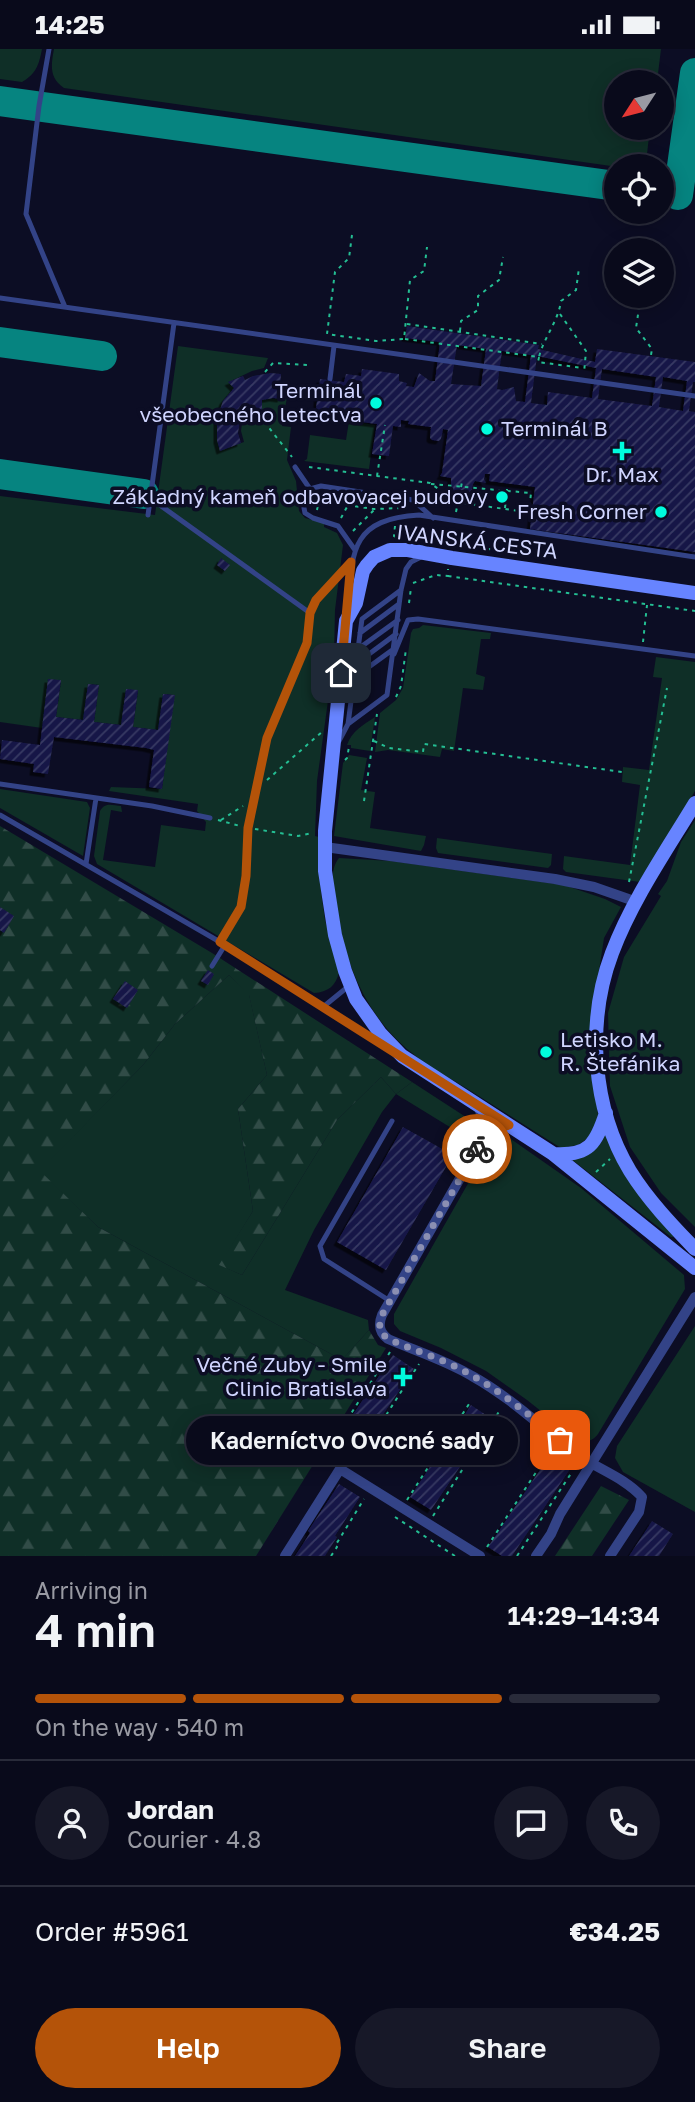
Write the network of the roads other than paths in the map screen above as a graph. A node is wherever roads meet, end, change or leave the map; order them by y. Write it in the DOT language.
graph roads {
  1 [pos="49,49"];
  2 [pos="0,298"];
  3 [pos="65,307"];
  4 [pos="174,323"];
  5 [pos="334,346"];
  6 [pos="330,379"];
  7 [pos="695,396"];
  8 [pos="295,467"];
  9 [pos="310,489"];
  10 [pos="157,503"];
  11 [pos="148,515"];
  12 [pos="433,518"];
  13 [pos="355,550"];
  14 [pos="429,554"];
  15 [pos="695,557"];
  16 [pos="351,562"];
  17 [pos="401,590"];
  18 [pos="695,593"];
  19 [pos="399,604"];
  20 [pos="310,613"];
  21 [pos="398,619"];
  22 [pos="346,621"];
  23 [pos="360,633"];
  24 [pos="396,634"];
  25 [pos="358,649"];
  26 [pos="394,651"];
  27 [pos="695,656"];
  28 [pos="356,663"];
  29 [pos="354,678"];
  30 [pos="348,724"];
  31 [pos="334,751"];
  32 [pos="0,784"];
  33 [pos="96,798"];
  34 [pos="695,803"];
  35 [pos="2,818"];
  36 [pos="210,818"];
  37 [pos="326,847"];
  38 [pos="86,864"];
  39 [pos="637,902"];
  40 [pos="222,944"];
  41 [pos="212,966"];
  42 [pos="350,985"];
  43 [pos="323,1007"];
  44 [pos="402,1056"];
  45 [pos="478,1105"];
  46 [pos="606,1113"];
  47 [pos="392,1121"];
  48 [pos="509,1125"];
  49 [pos="487,1131"];
  50 [pos="552,1153"];
  51 [pos="695,1249"];
  52 [pos="695,1268"];
  53 [pos="695,1297"];
  54 [pos="390,1301"];
  55 [pos="695,1312"];
  56 [pos="683,1318"];
  57 [pos="593,1463"];
  58 [pos="482,1553"];
  59 [pos="285,1556"];
  60 [pos="537,1556"];
  61 [pos="610,1556"];
  1 -- 3 [label="lane"];
  2 -- 3 [label="lane"];
  3 -- 4 [label="lane"];
  4 -- 5 [label="lane"];
  4 -- 11 [label="lane"];
  5 -- 6 [label="lane"];
  5 -- 7 [label="lane"];
  8 -- 9 [label="lane"];
  9 -- 12 [label="lane"];
  9 -- 13 [label="lane"];
  10 -- 20 [label="lane"];
  12 -- 13 [label="lane"];
  12 -- 15 [label="lane"];
  13 -- 16 [label="lane"];
  14 -- 17 [label="lane"];
  14 -- 18 [label="street, IVANSKÁ CESTA"];
  14 -- 22 [label="street, IVANSKÁ CESTA"];
  16 -- 20 [label="lane"];
  16 -- 22 [label="lane"];
  17 -- 19 [label="lane"];
  17 -- 23 [label="lane"];
  19 -- 21 [label="lane"];
  19 -- 23 [label="lane"];
  20 -- 40 [label="lane"];
  21 -- 24 [label="lane"];
  21 -- 25 [label="lane"];
  22 -- 31 [label="street, IVANSKÁ CESTA"];
  23 -- 25 [label="lane"];
  24 -- 26 [label="lane"];
  24 -- 28 [label="lane"];
  25 -- 28 [label="lane"];
  26 -- 27 [label="lane"];
  26 -- 29 [label="lane"];
  26 -- 30 [label="lane"];
  28 -- 29 [label="lane"];
  29 -- 30 [label="lane"];
  30 -- 31 [label="lane"];
  31 -- 37 [label="street, IVANSKÁ CESTA"];
  32 -- 33 [label="lane"];
  33 -- 36 [label="lane"];
  33 -- 38 [label="lane"];
  34 -- 39 [label="street"];
  35 -- 38 [label="lane"];
  37 -- 39 [label="street"];
  37 -- 42 [label="street, IVANSKÁ CESTA"];
  38 -- 40 [label="lane"];
  39 -- 46 [label="street"];
  40 -- 41 [label="lane"];
  40 -- 43 [label="lane"];
  42 -- 43 [label="lane"];
  42 -- 44 [label="street, IVANSKÁ CESTA"];
  43 -- 44 [label="lane"];
  44 -- 45 [label="street, IVANSKÁ CESTA"];
  45 -- 48 [label="street, IVANSKÁ CESTA"];
  45 -- 49 [label="street"];
  46 -- 50 [label="street"];
  46 -- 51 [label="street"];
  47 -- 54 [label="lane"];
  48 -- 49 [label="street"];
  48 -- 50 [label="street, IVANSKÁ CESTA"];
  49 -- 54 [label="street"];
  50 -- 52 [label="street, IVANSKÁ CESTA"];
  53 -- 56 [label="street"];
  54 -- 57 [label="street"];
  55 -- 56 [label="street"];
  56 -- 57 [label="street"];
  57 -- 60 [label="street"];
  57 -- 61 [label="street"];
  58 -- 59 [label="street"];
}
